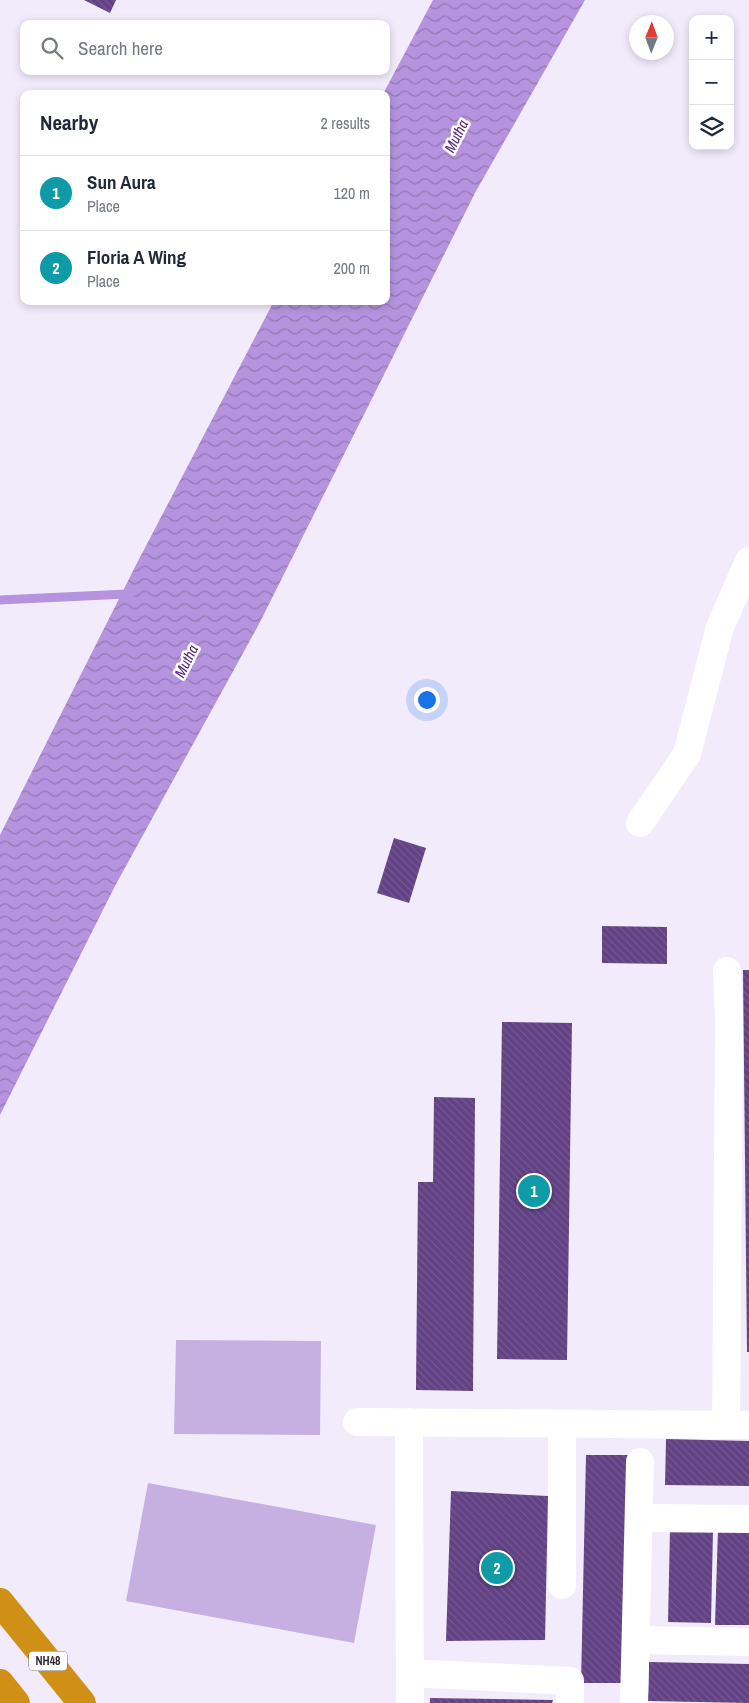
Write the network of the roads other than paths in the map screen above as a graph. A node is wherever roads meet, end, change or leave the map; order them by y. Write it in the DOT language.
graph roads {
  1 [pos="749,561"];
  2 [pos="640,823"];
  3 [pos="727,971"];
  4 [pos="357,1422"];
  5 [pos="408,1422"];
  6 [pos="562,1424"];
  7 [pos="737,1425"];
  8 [pos="640,1462"];
  9 [pos="638,1518"];
  10 [pos="749,1519"];
  11 [pos="562,1585"];
  12 [pos="7,1611"];
  13 [pos="636,1640"];
  14 [pos="749,1642"];
  15 [pos="410,1673"];
  16 [pos="0,1683"];
  17 [pos="82,1700"];
  18 [pos="634,1702"];
  19 [pos="16,1703"];
  20 [pos="410,1703"];
  21 [pos="570,1703"];
  1 -- 2 [label="street"];
  3 -- 7 [label="street"];
  4 -- 5 [label="street"];
  5 -- 6 [label="street"];
  5 -- 15 [label="street"];
  6 -- 7 [label="street"];
  6 -- 11 [label="street"];
  8 -- 9 [label="street"];
  9 -- 10 [label="street"];
  9 -- 13 [label="street"];
  12 -- 17 [label="highway, NH48"];
  13 -- 14 [label="street"];
  13 -- 18 [label="street"];
  15 -- 20 [label="street"];
  15 -- 21 [label="street"];
  16 -- 19 [label="highway"];
}
